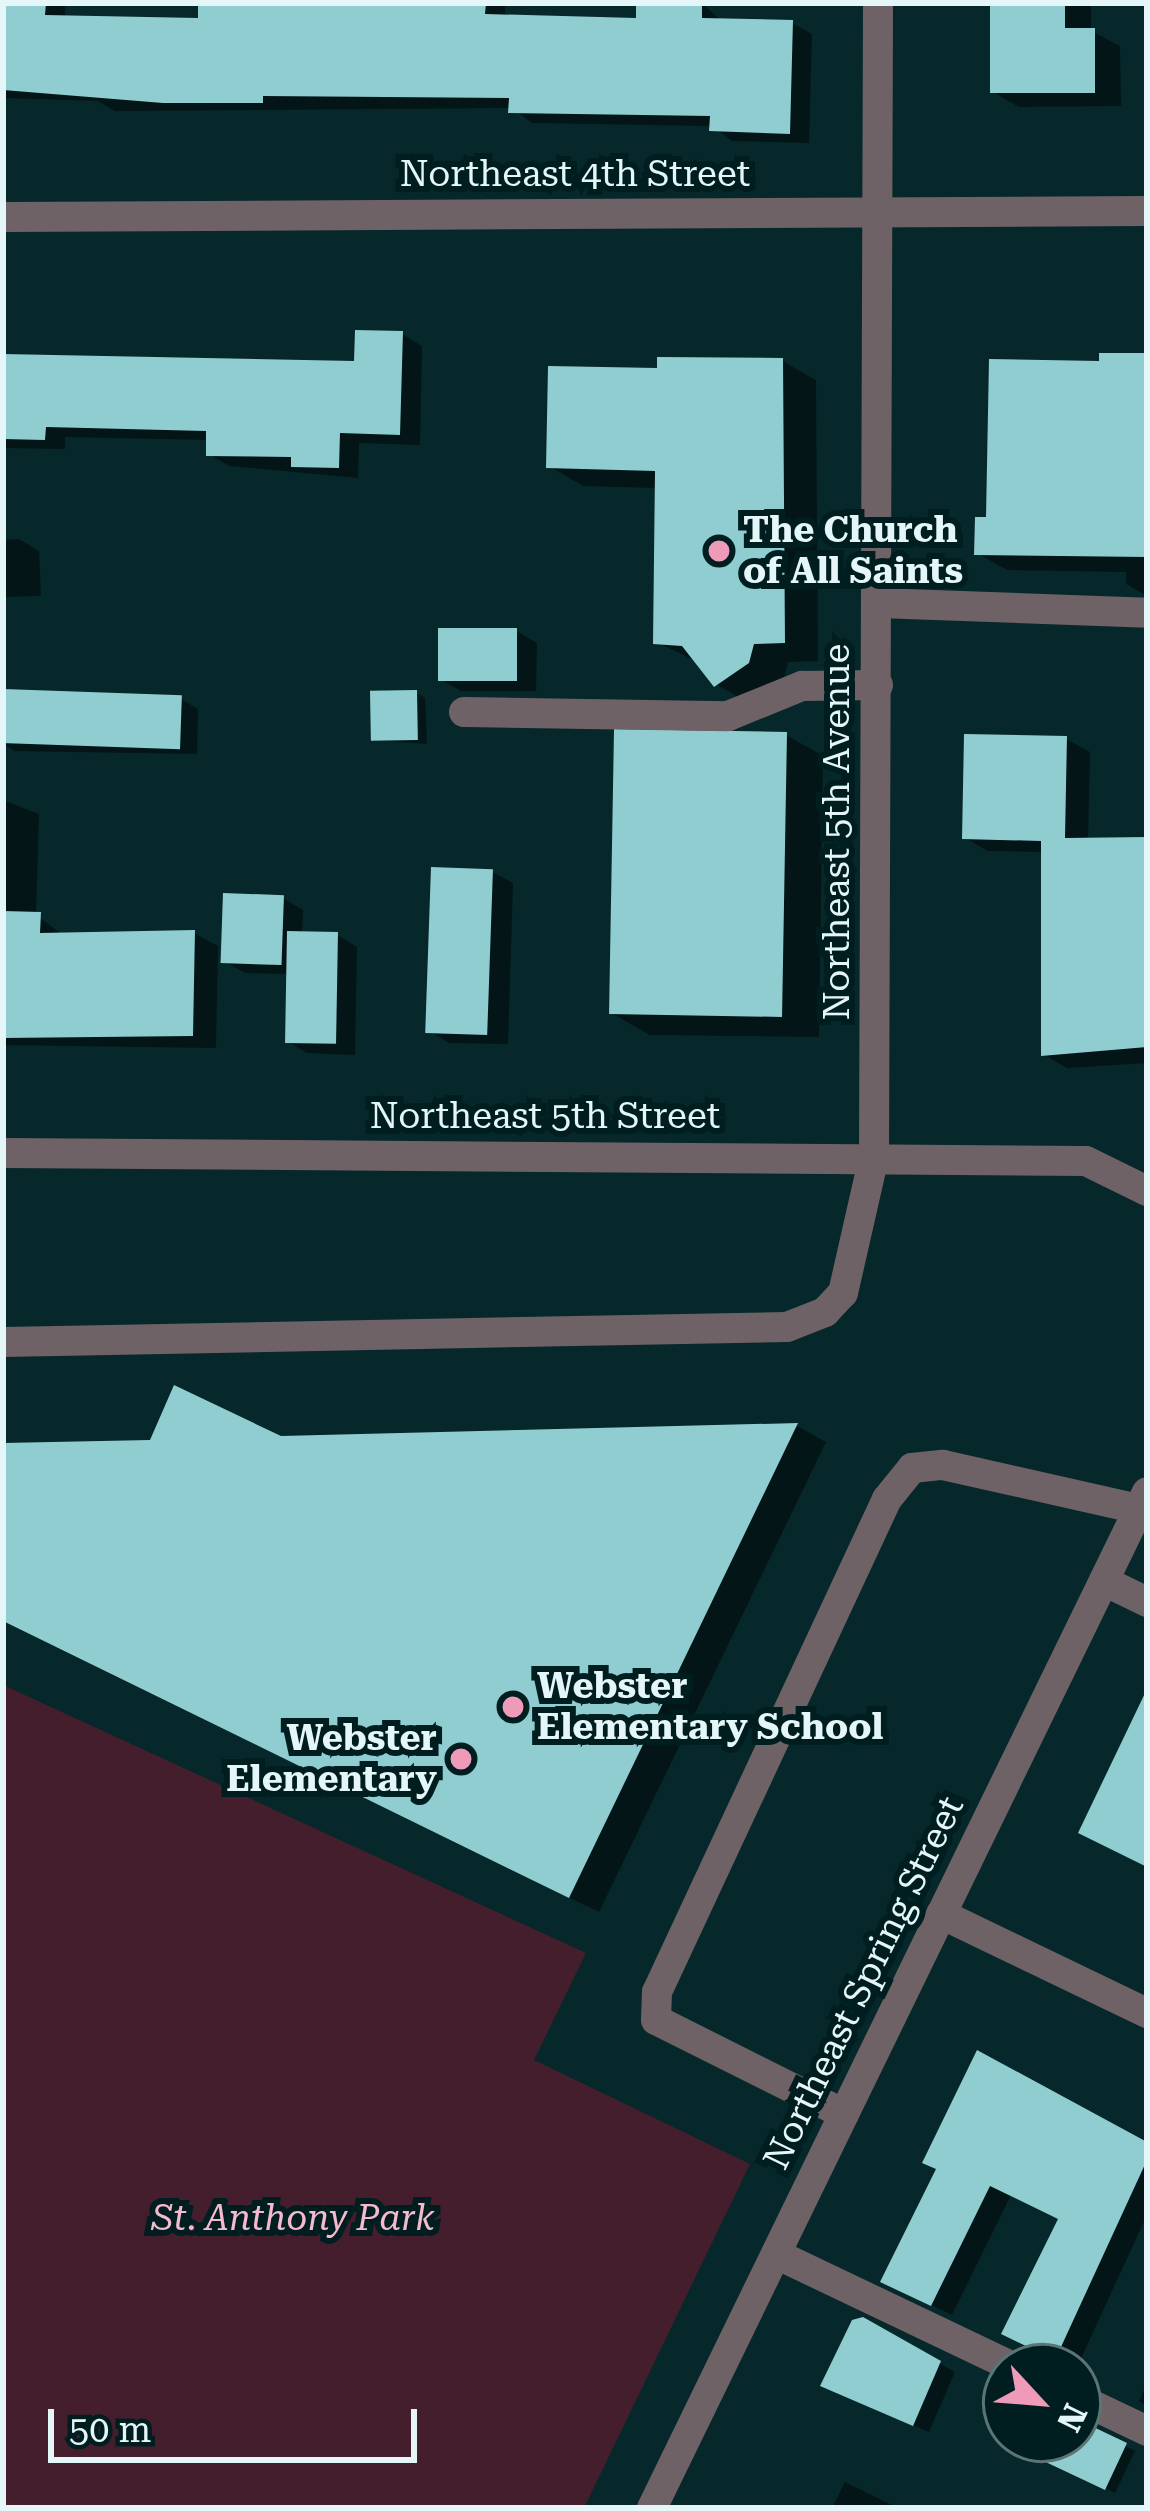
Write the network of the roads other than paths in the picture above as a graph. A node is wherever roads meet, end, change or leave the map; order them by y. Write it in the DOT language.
graph roads {
  1 [pos="878,3"];
  2 [pos="1147,211"];
  3 [pos="881,212"];
  4 [pos="3,218"];
  5 [pos="879,603"];
  6 [pos="1147,613"];
  7 [pos="878,685"];
  8 [pos="464,712"];
  9 [pos="3,1154"];
  10 [pos="874,1157"];
  11 [pos="1147,1191"];
  12 [pos="3,1342"];
  13 [pos="1143,1500"];
  14 [pos="1104,1581"];
  15 [pos="1147,1602"];
  16 [pos="941,1914"];
  17 [pos="1147,2013"];
  18 [pos="844,2114"];
  19 [pos="776,2254"];
  20 [pos="982,2352"];
  21 [pos="1102,2409"];
  22 [pos="1147,2431"];
  23 [pos="652,2508"];
  1 -- 3 [label="street, Northeast 5th Avenue"];
  2 -- 3 [label="street, Northeast 4th Street"];
  3 -- 4 [label="street, Northeast 4th Street"];
  3 -- 5 [label="street, Northeast 5th Avenue"];
  5 -- 6 [label="street"];
  5 -- 7 [label="street, Northeast 5th Avenue"];
  7 -- 8 [label="street"];
  7 -- 10 [label="street, Northeast 5th Avenue"];
  9 -- 10 [label="street, Northeast 5th Street"];
  10 -- 11 [label="street, Northeast 5th Street"];
  10 -- 12 [label="street, Northeast 5th Avenue"];
  13 -- 14 [label="street, Northeast Spring Street"];
  13 -- 18 [label="street"];
  14 -- 15 [label="street"];
  14 -- 16 [label="street, Northeast Spring Street"];
  16 -- 17 [label="street"];
  16 -- 18 [label="street, Northeast Spring Street"];
  18 -- 19 [label="street, Northeast Spring Street"];
  19 -- 20 [label="street"];
  19 -- 23 [label="street, Northeast Spring Street"];
  21 -- 22 [label="street"];
}
